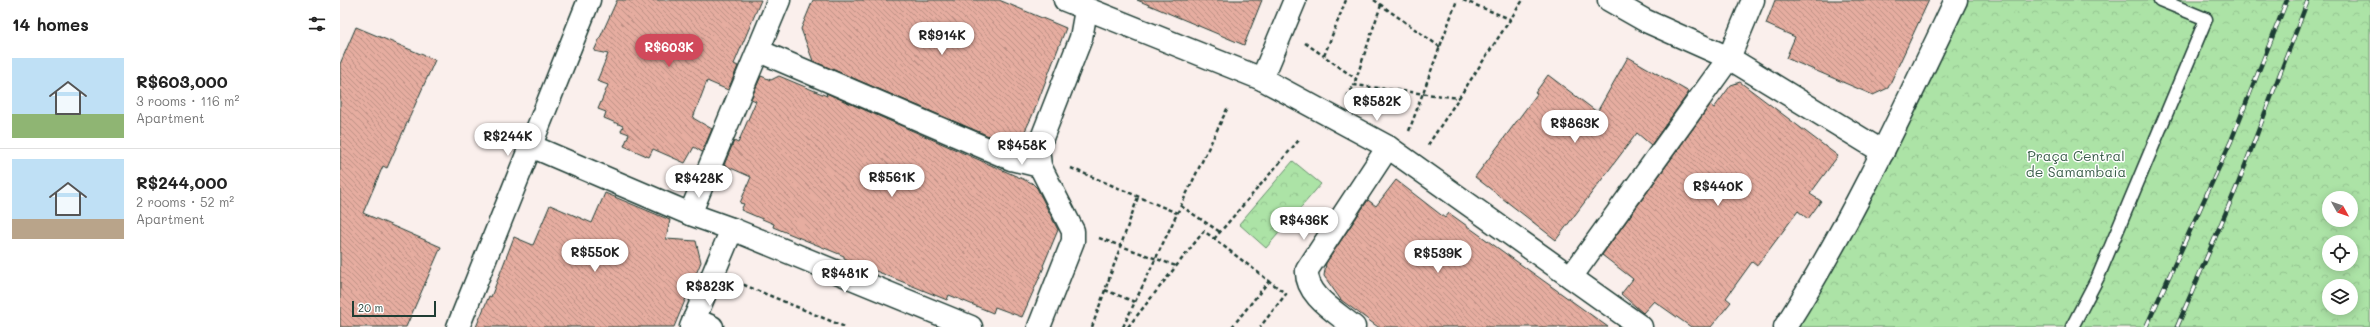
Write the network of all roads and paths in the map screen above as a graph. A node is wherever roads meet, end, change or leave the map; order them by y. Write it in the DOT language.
graph roads {
  1 [pos="589,0"];
  2 [pos="779,0"];
  3 [pos="1065,0"];
  4 [pos="1295,0"];
  5 [pos="1346,0"];
  6 [pos="1374,0"];
  7 [pos="1457,0"];
  8 [pos="1463,0"];
  9 [pos="1523,0"];
  10 [pos="1609,0"];
  11 [pos="1753,0"];
  12 [pos="1956,0"];
  13 [pos="2160,0"];
  14 [pos="1381,5"];
  15 [pos="1086,10"];
  16 [pos="1510,19"];
  17 [pos="1302,41"];
  18 [pos="1440,47"];
  19 [pos="759,51"];
  20 [pos="1324,56"];
  21 [pos="1729,58"];
  22 [pos="1262,79"];
  23 [pos="1356,79"];
  24 [pos="1385,89"];
  25 [pos="1423,93"];
  26 [pos="1459,98"];
  27 [pos="1228,107"];
  28 [pos="1372,115"];
  29 [pos="1299,140"];
  30 [pos="1397,142"];
  31 [pos="532,146"];
  32 [pos="1424,151"];
  33 [pos="1883,152"];
  34 [pos="1040,166"];
  35 [pos="1070,168"];
  36 [pos="1138,197"];
  37 [pos="1181,206"];
  38 [pos="1177,213"];
  39 [pos="690,214"];
  40 [pos="732,229"];
  41 [pos="1220,232"];
  42 [pos="1095,236"];
  43 [pos="1214,239"];
  44 [pos="1121,245"];
  45 [pos="1156,257"];
  46 [pos="1176,266"];
  47 [pos="1571,277"];
  48 [pos="733,280"];
  49 [pos="1269,281"];
  50 [pos="1105,290"];
  51 [pos="1135,302"];
  52 [pos="699,324"];
  53 [pos="458,327"];
  54 [pos="845,327"];
  55 [pos="971,327"];
  56 [pos="1039,327"];
  57 [pos="1092,327"];
  58 [pos="1123,327"];
  59 [pos="1128,327"];
  60 [pos="1232,327"];
  61 [pos="1260,327"];
  62 [pos="1354,327"];
  63 [pos="1641,327"];
  64 [pos="1785,327"];
  65 [pos="2072,327"];
  1 -- 31 [label="street"];
  2 -- 19 [label="street"];
  3 -- 15 [label="street"];
  4 -- 22 [label="street"];
  5 -- 20 [label="path"];
  6 -- 14 [label="path"];
  7 -- 18 [label="path"];
  8 -- 16 [label="path"];
  9 -- 16 [label="path"];
  10 -- 21 [label="street"];
  11 -- 21 [label="street"];
  12 -- 33 [label="street"];
  13 -- 65 [label="lane"];
  14 -- 18 [label="path"];
  14 -- 23 [label="path"];
  15 -- 22 [label="street"];
  15 -- 34 [label="street"];
  16 -- 26 [label="path"];
  17 -- 20 [label="path"];
  18 -- 25 [label="path"];
  19 -- 34 [label="street"];
  19 -- 39 [label="street"];
  20 -- 23 [label="path"];
  21 -- 33 [label="street"];
  21 -- 47 [label="street"];
  22 -- 30 [label="street"];
  23 -- 24 [label="path"];
  24 -- 25 [label="path"];
  24 -- 28 [label="path"];
  25 -- 26 [label="path"];
  25 -- 30 [label="path"];
  26 -- 32 [label="path"];
  27 -- 37 [label="path"];
  29 -- 41 [label="path"];
  30 -- 47 [label="street"];
  30 -- 62 [label="street"];
  31 -- 39 [label="street"];
  31 -- 53 [label="street"];
  33 -- 64 [label="street"];
  34 -- 56 [label="street"];
  35 -- 36 [label="path"];
  36 -- 38 [label="path"];
  36 -- 44 [label="path"];
  37 -- 38 [label="path"];
  37 -- 41 [label="path"];
  38 -- 45 [label="path"];
  39 -- 40 [label="street"];
  40 -- 52 [label="street"];
  40 -- 55 [label="street"];
  41 -- 43 [label="path"];
  42 -- 44 [label="path"];
  43 -- 46 [label="path"];
  43 -- 49 [label="path"];
  44 -- 45 [label="path"];
  44 -- 50 [label="path"];
  45 -- 46 [label="path"];
  45 -- 51 [label="path"];
  46 -- 59 [label="path"];
  47 -- 63 [label="street"];
  48 -- 54 [label="path"];
  49 -- 60 [label="path"];
  49 -- 61 [label="path"];
  50 -- 51 [label="path"];
  50 -- 57 [label="path"];
  51 -- 58 [label="path"];
}
